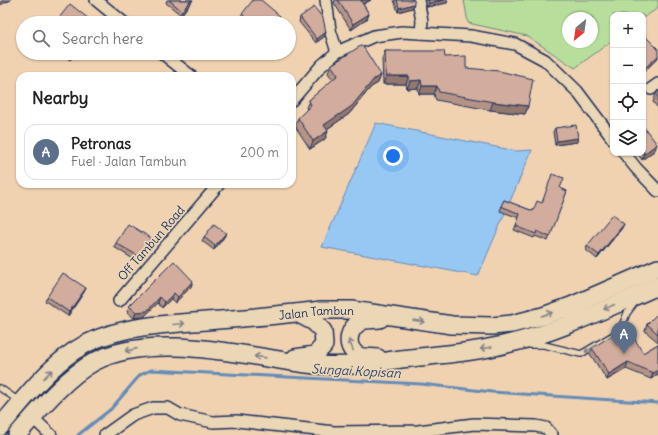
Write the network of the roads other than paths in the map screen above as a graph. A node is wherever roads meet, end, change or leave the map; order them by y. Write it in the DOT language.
graph roads {
  1 [pos="96,0"];
  2 [pos="326,0"];
  3 [pos="418,0"];
  4 [pos="115,16"];
  5 [pos="421,33"];
  6 [pos="337,52"];
  7 [pos="170,60"];
  8 [pos="184,72"];
  9 [pos="296,95"];
  10 [pos="610,135"];
  11 [pos="626,156"];
  12 [pos="216,188"];
  13 [pos="658,191"];
  14 [pos="658,268"];
  15 [pos="651,289"];
  16 [pos="119,301"];
  17 [pos="297,313"];
  18 [pos="393,317"];
  19 [pos="507,344"];
  20 [pos="398,359"];
  21 [pos="284,360"];
  22 [pos="0,388"];
  23 [pos="21,402"];
  24 [pos="32,417"];
  25 [pos="0,427"];
  26 [pos="17,435"];
  27 [pos="51,435"];
  28 [pos="105,435"];
  29 [pos="552,435"];
  1 -- 4 [label="street"];
  2 -- 6 [label="street"];
  3 -- 5 [label="street"];
  5 -- 6 [label="street"];
  5 -- 10 [label="street"];
  6 -- 9 [label="street"];
  7 -- 8 [label="street"];
  11 -- 13 [label="street"];
  12 -- 16 [label="street, Off Tambun Road"];
  18 -- 14 [label="main road, Jalan Tambun, one-way"];
  15 -- 19 [label="main road, one-way"];
  15 -- 19 [label="lane, one-way"];
  17 -- 18 [label="main road, Jalan Tambun"];
  17 -- 21 [label="main road"];
  23 -- 17 [label="main road, Jalan Tambun, one-way"];
  20 -- 18 [label="main road, one-way"];
  19 -- 20 [label="main road, one-way"];
  20 -- 21 [label="main road"];
  21 -- 24 [label="main road, one-way"];
  22 -- 23 [label="lane"];
  23 -- 25 [label="main road, Jalan Tambun"];
  24 -- 26 [label="main road"];
  24 -- 27 [label="street"];
  28 -- 29 [label="street"];
}
